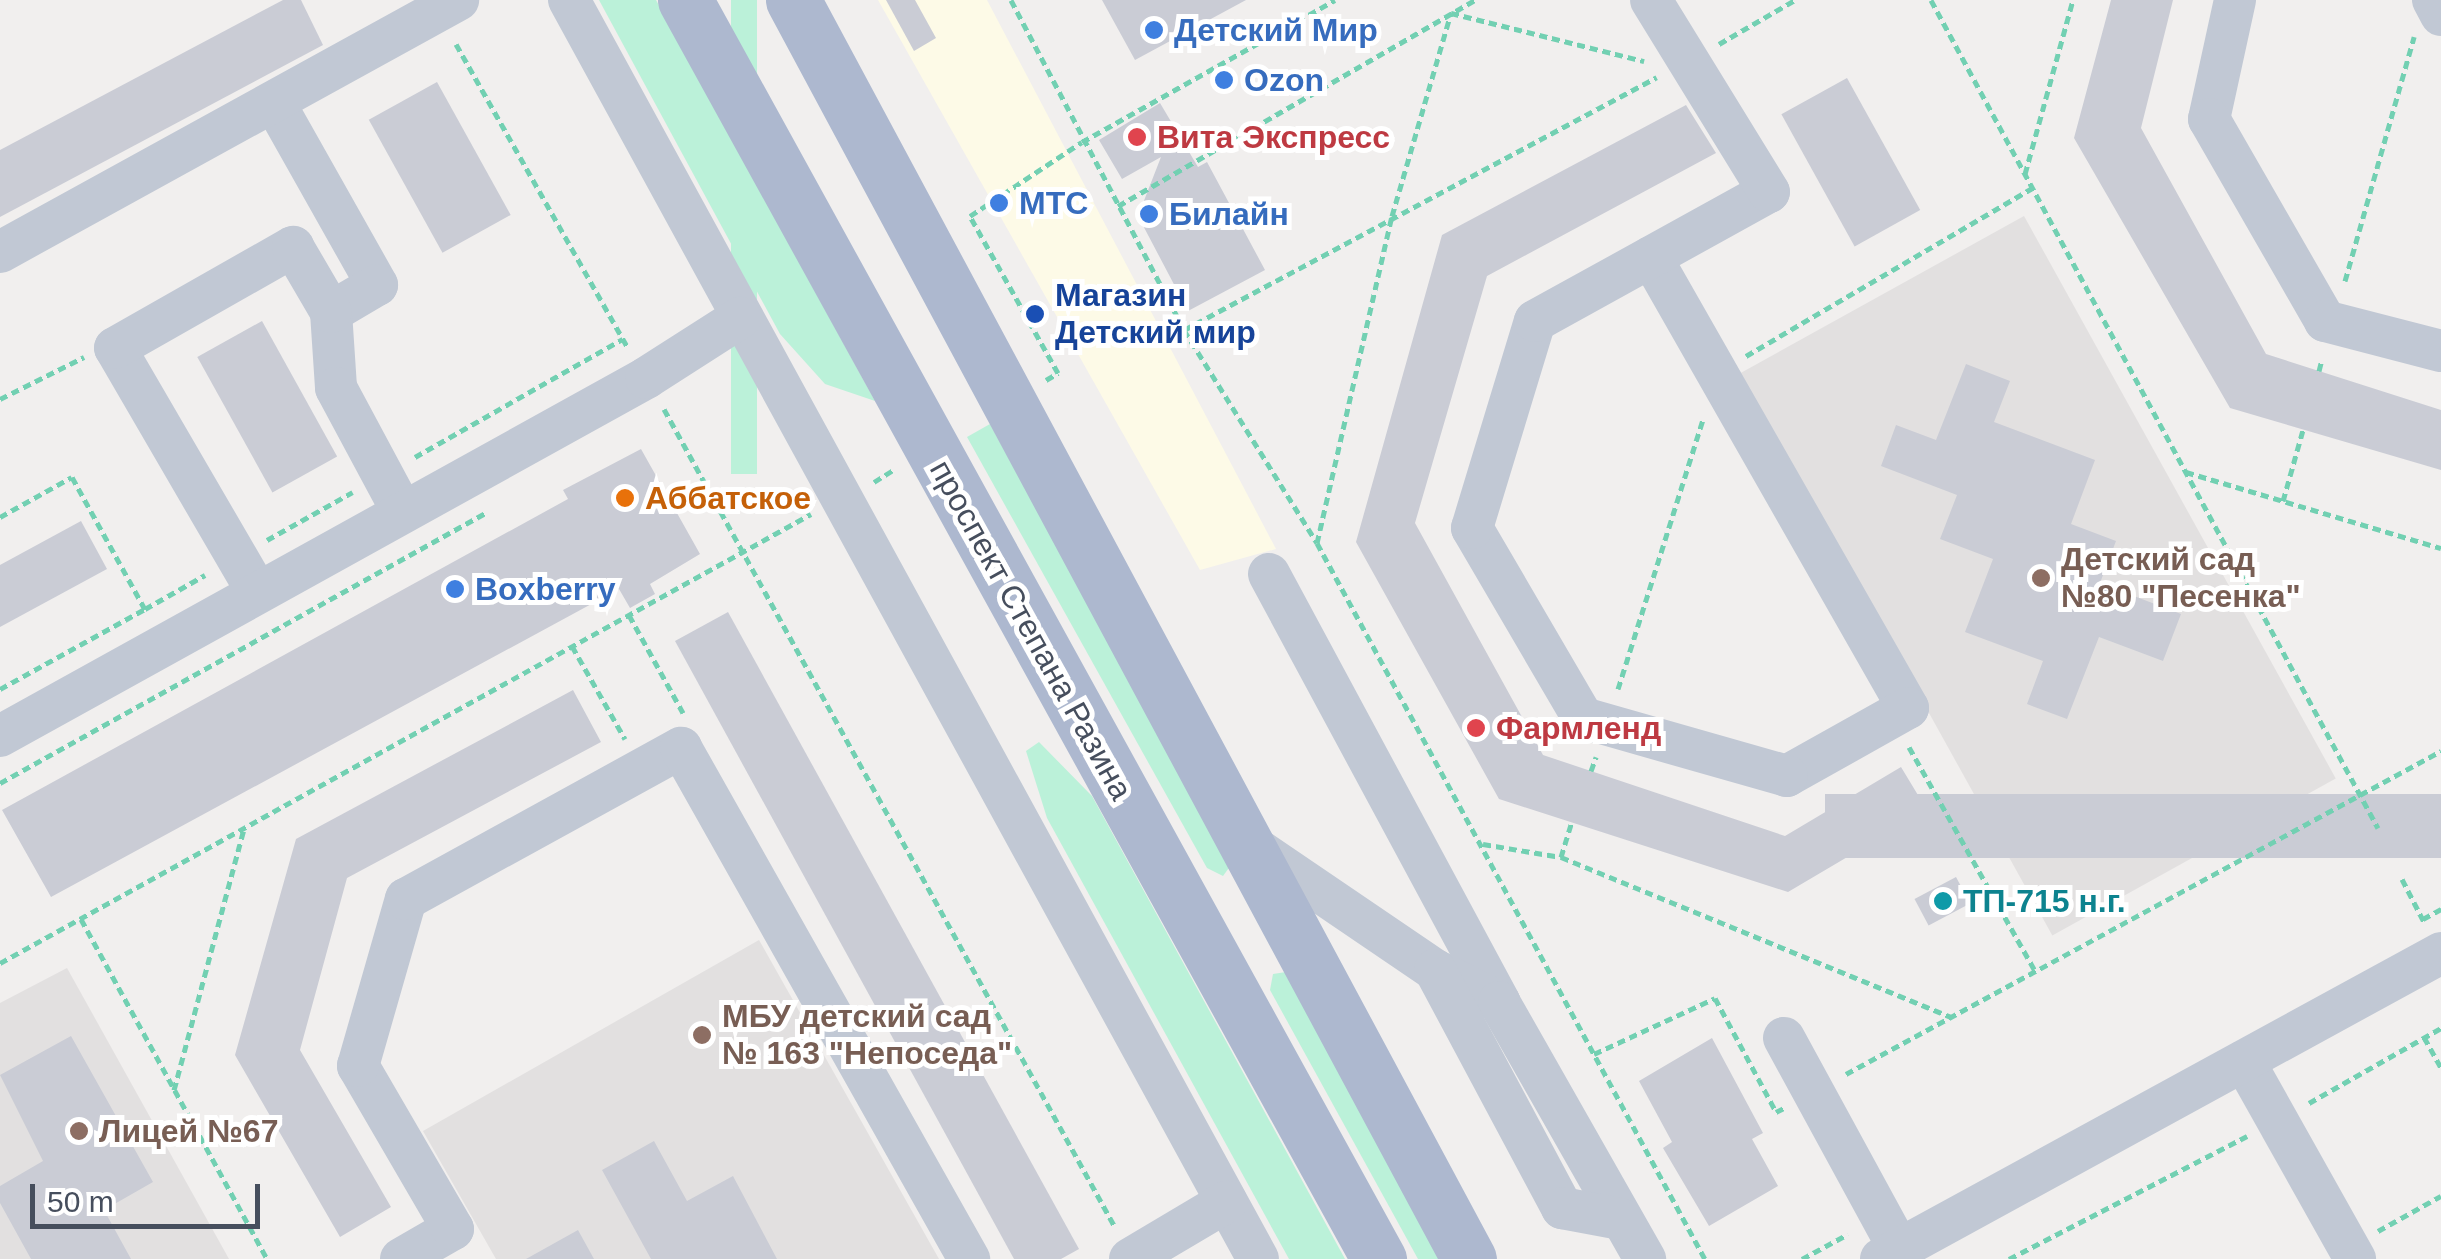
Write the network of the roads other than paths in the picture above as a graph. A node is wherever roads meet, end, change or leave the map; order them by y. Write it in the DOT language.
graph roads {
  1 [pos="569,0"];
  2 [pos="685,0"];
  3 [pos="793,0"];
  4 [pos="1651,0"];
  5 [pos="2235,0"];
  6 [pos="448,5"];
  7 [pos="274,102"];
  8 [pos="0,252"];
  9 [pos="1651,257"];
  10 [pos="331,312"];
  11 [pos="740,318"];
  12 [pos="2441,351"];
  13 [pos="392,493"];
  14 [pos="246,573"];
  15 [pos="1270,574"];
  16 [pos="0,736"];
  17 [pos="1254,847"];
  18 [pos="1179,892"];
  19 [pos="2440,953"];
  20 [pos="1434,970"];
  21 [pos="1314,971"];
  22 [pos="1499,1002"];
  23 [pos="1242,1008"];
  24 [pos="1784,1038"];
  25 [pos="2244,1061"];
  26 [pos="1226,1202"];
  27 [pos="1621,1219"];
  28 [pos="2352,1253"];
  29 [pos="1890,1254"];
  30 [pos="1131,1258"];
  31 [pos="401,1259"];
  32 [pos="969,1259"];
  33 [pos="1258,1259"];
  34 [pos="1379,1259"];
  35 [pos="1470,1259"];
  36 [pos="1645,1259"];
  1 -- 11 [label="lane"];
  2 -- 18 [label="main road, проспект Степана Разина"];
  3 -- 17 [label="main road"];
  4 -- 9 [label="lane"];
  5 -- 12 [label="lane"];
  6 -- 7 [label="lane"];
  7 -- 8 [label="lane"];
  7 -- 10 [label="lane"];
  9 -- 9 [label="lane"];
  10 -- 13 [label="lane"];
  10 -- 14 [label="lane"];
  11 -- 13 [label="lane"];
  11 -- 26 [label="lane"];
  13 -- 14 [label="lane"];
  14 -- 16 [label="lane"];
  15 -- 22 [label="lane"];
  17 -- 18 [label="main road"];
  17 -- 20 [label="lane"];
  17 -- 21 [label="main road"];
  18 -- 23 [label="main road, проспект Степана Разина"];
  19 -- 25 [label="lane"];
  20 -- 22 [label="lane"];
  20 -- 27 [label="lane"];
  21 -- 23 [label="main road"];
  21 -- 35 [label="main road"];
  22 -- 27 [label="lane"];
  23 -- 34 [label="main road, проспект Степана Разина"];
  24 -- 29 [label="lane"];
  25 -- 28 [label="lane"];
  25 -- 29 [label="lane"];
  26 -- 30 [label="lane"];
  26 -- 33 [label="lane"];
  27 -- 36 [label="lane"];
  31 -- 32 [label="lane"];
}
